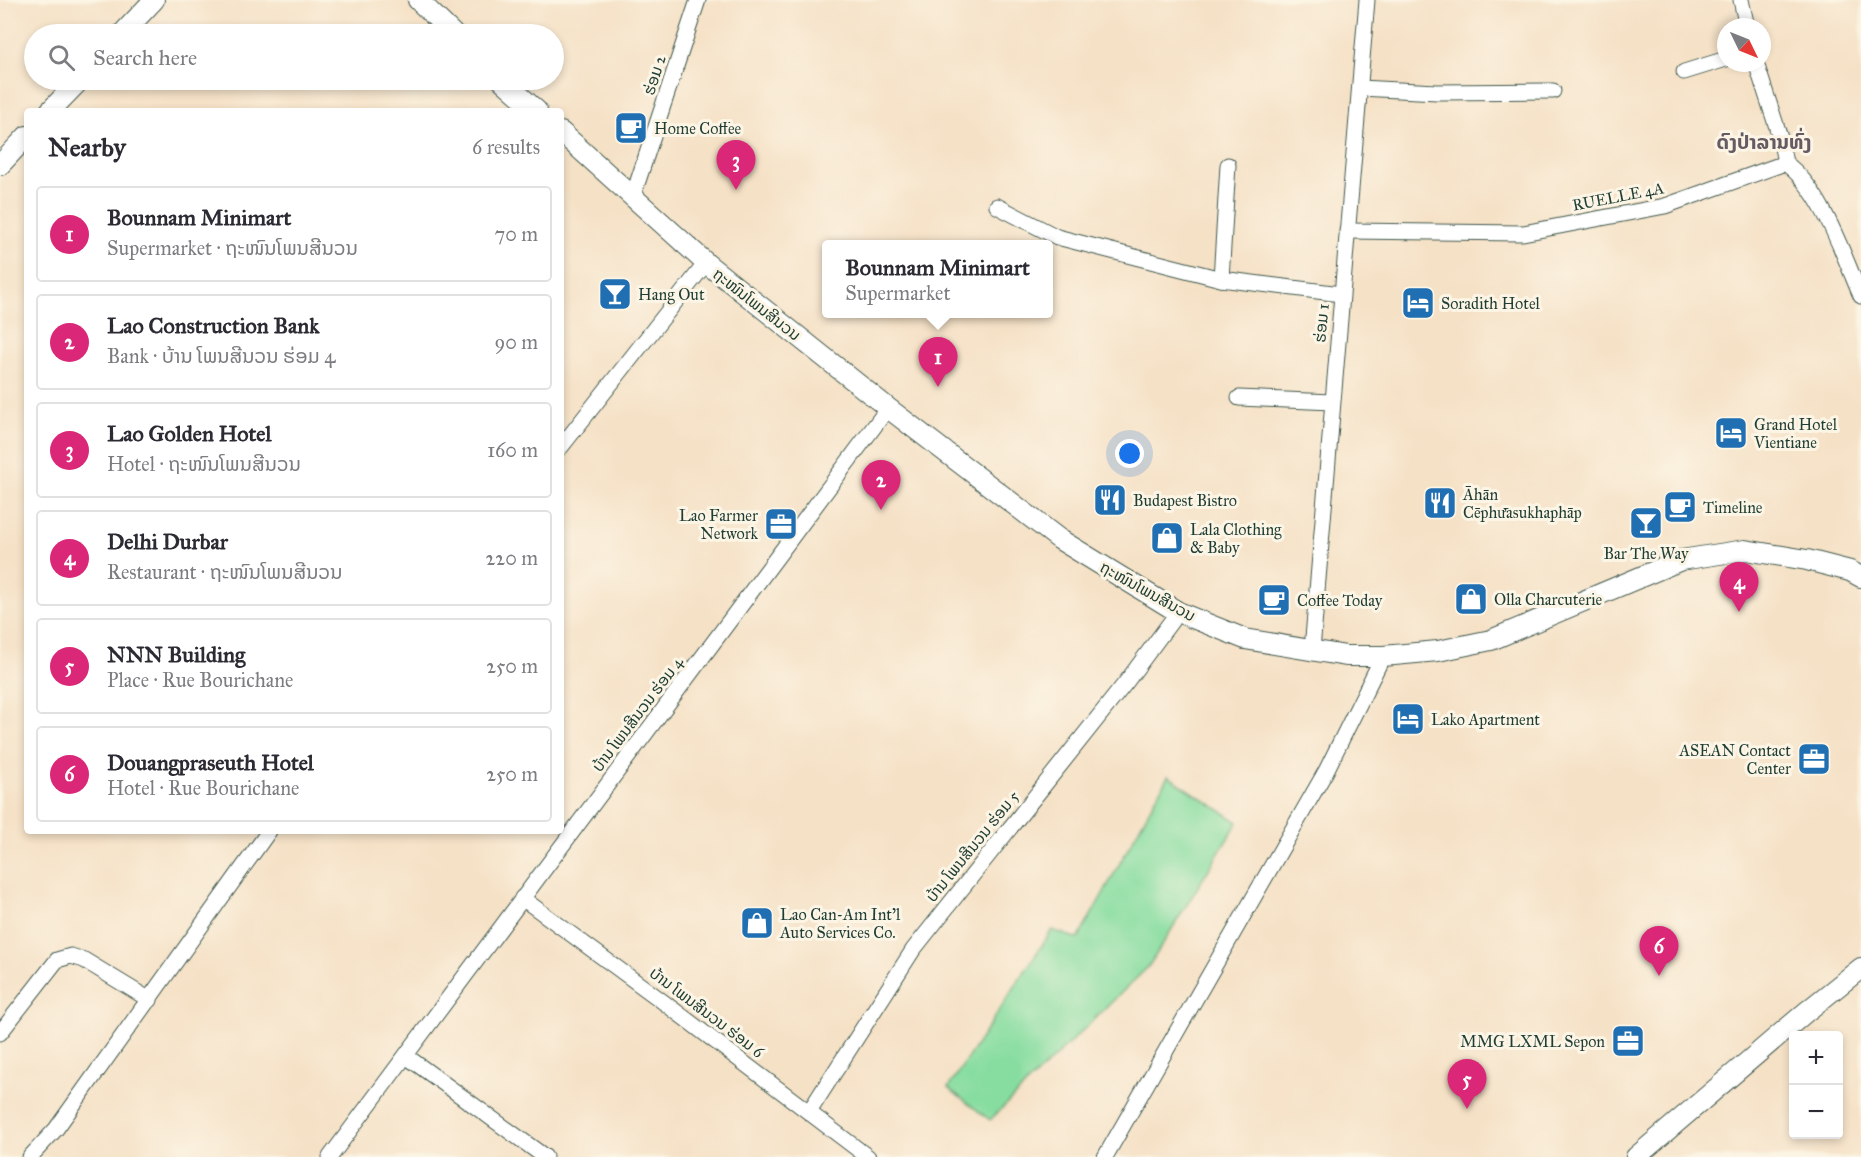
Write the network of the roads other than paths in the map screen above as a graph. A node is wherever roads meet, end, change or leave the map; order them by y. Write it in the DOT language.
graph roads {
  1 [pos="154,0"];
  2 [pos="418,0"];
  3 [pos="698,0"];
  4 [pos="1367,0"];
  5 [pos="1741,0"];
  6 [pos="1745,18"];
  7 [pos="131,24"];
  8 [pos="443,24"];
  9 [pos="1717,63"];
  10 [pos="1684,72"];
  11 [pos="1758,72"];
  12 [pos="1360,88"];
  13 [pos="70,90"];
  14 [pos="513,90"];
  15 [pos="1553,91"];
  16 [pos="53,108"];
  17 [pos="534,108"];
  18 [pos="564,135"];
  19 [pos="24,139"];
  20 [pos="1785,163"];
  21 [pos="0,165"];
  22 [pos="1228,165"];
  23 [pos="633,196"];
  24 [pos="997,206"];
  25 [pos="1347,231"];
  26 [pos="706,263"];
  27 [pos="1221,279"];
  28 [pos="1341,294"];
  29 [pos="1861,296"];
  30 [pos="1239,398"];
  31 [pos="1332,402"];
  32 [pos="888,408"];
  33 [pos="564,443"];
  34 [pos="1861,577"];
  35 [pos="1178,612"];
  36 [pos="1312,650"];
  37 [pos="1383,656"];
  38 [pos="267,834"];
  39 [pos="522,898"];
  40 [pos="1861,968"];
  41 [pos="150,1000"];
  42 [pos="0,1033"];
  43 [pos="406,1056"];
  44 [pos="809,1112"];
  45 [pos="30,1157"];
  46 [pos="330,1157"];
  47 [pos="545,1157"];
  48 [pos="868,1157"];
  49 [pos="1105,1157"];
  50 [pos="1635,1157"];
  1 -- 7 [label="street"];
  2 -- 8 [label="street"];
  3 -- 23 [label="street, ຮ່ອມ 2"];
  4 -- 12 [label="street, ຮ່ອມ 1"];
  5 -- 6 [label="street"];
  9 -- 10 [label="street"];
  11 -- 20 [label="street"];
  12 -- 15 [label="street"];
  12 -- 25 [label="street, ຮ່ອມ 1"];
  13 -- 16 [label="street"];
  14 -- 17 [label="street"];
  18 -- 23 [label="street, ຖະໜົນໂພນສີນວນ"];
  19 -- 21 [label="street"];
  20 -- 25 [label="street, RUELLE 4A"];
  20 -- 29 [label="street"];
  22 -- 27 [label="street"];
  23 -- 26 [label="street, ຖະໜົນໂພນສີນວນ"];
  24 -- 27 [label="street"];
  25 -- 28 [label="street, ຮ່ອມ 1"];
  26 -- 32 [label="street, ຖະໜົນໂພນສີນວນ"];
  26 -- 33 [label="street"];
  27 -- 28 [label="street"];
  28 -- 31 [label="street, ຮ່ອມ 1"];
  30 -- 31 [label="street"];
  31 -- 36 [label="street, ຮ່ອມ 1"];
  32 -- 35 [label="street, ຖະໜົນໂພນສີນວນ"];
  32 -- 39 [label="street, ບ້ານ ໂພນສີນວນ ຮ່ອມ 4"];
  34 -- 37 [label="street, ຖະໜົນໂພນສີນວນ"];
  35 -- 36 [label="street, ຖະໜົນໂພນສີນວນ"];
  35 -- 44 [label="street, ບ້ານ ໂພນສີນວນ ຮ່ອມ 5"];
  36 -- 37 [label="street, ຖະໜົນໂພນສີນວນ"];
  37 -- 49 [label="street"];
  38 -- 41 [label="street"];
  39 -- 43 [label="street, ບ້ານ ໂພນສີນວນ ຮ່ອມ 4"];
  39 -- 44 [label="street, ບ້ານ ໂພນສີນວນ ຮ່ອມ 6"];
  40 -- 50 [label="street"];
  41 -- 42 [label="street"];
  41 -- 45 [label="street"];
  43 -- 46 [label="street, ບ້ານ ໂພນສີນວນ ຮ່ອມ 4"];
  43 -- 47 [label="street"];
  44 -- 48 [label="street, ບ້ານ ໂພນສີນວນ ຮ່ອມ 6"];
}
